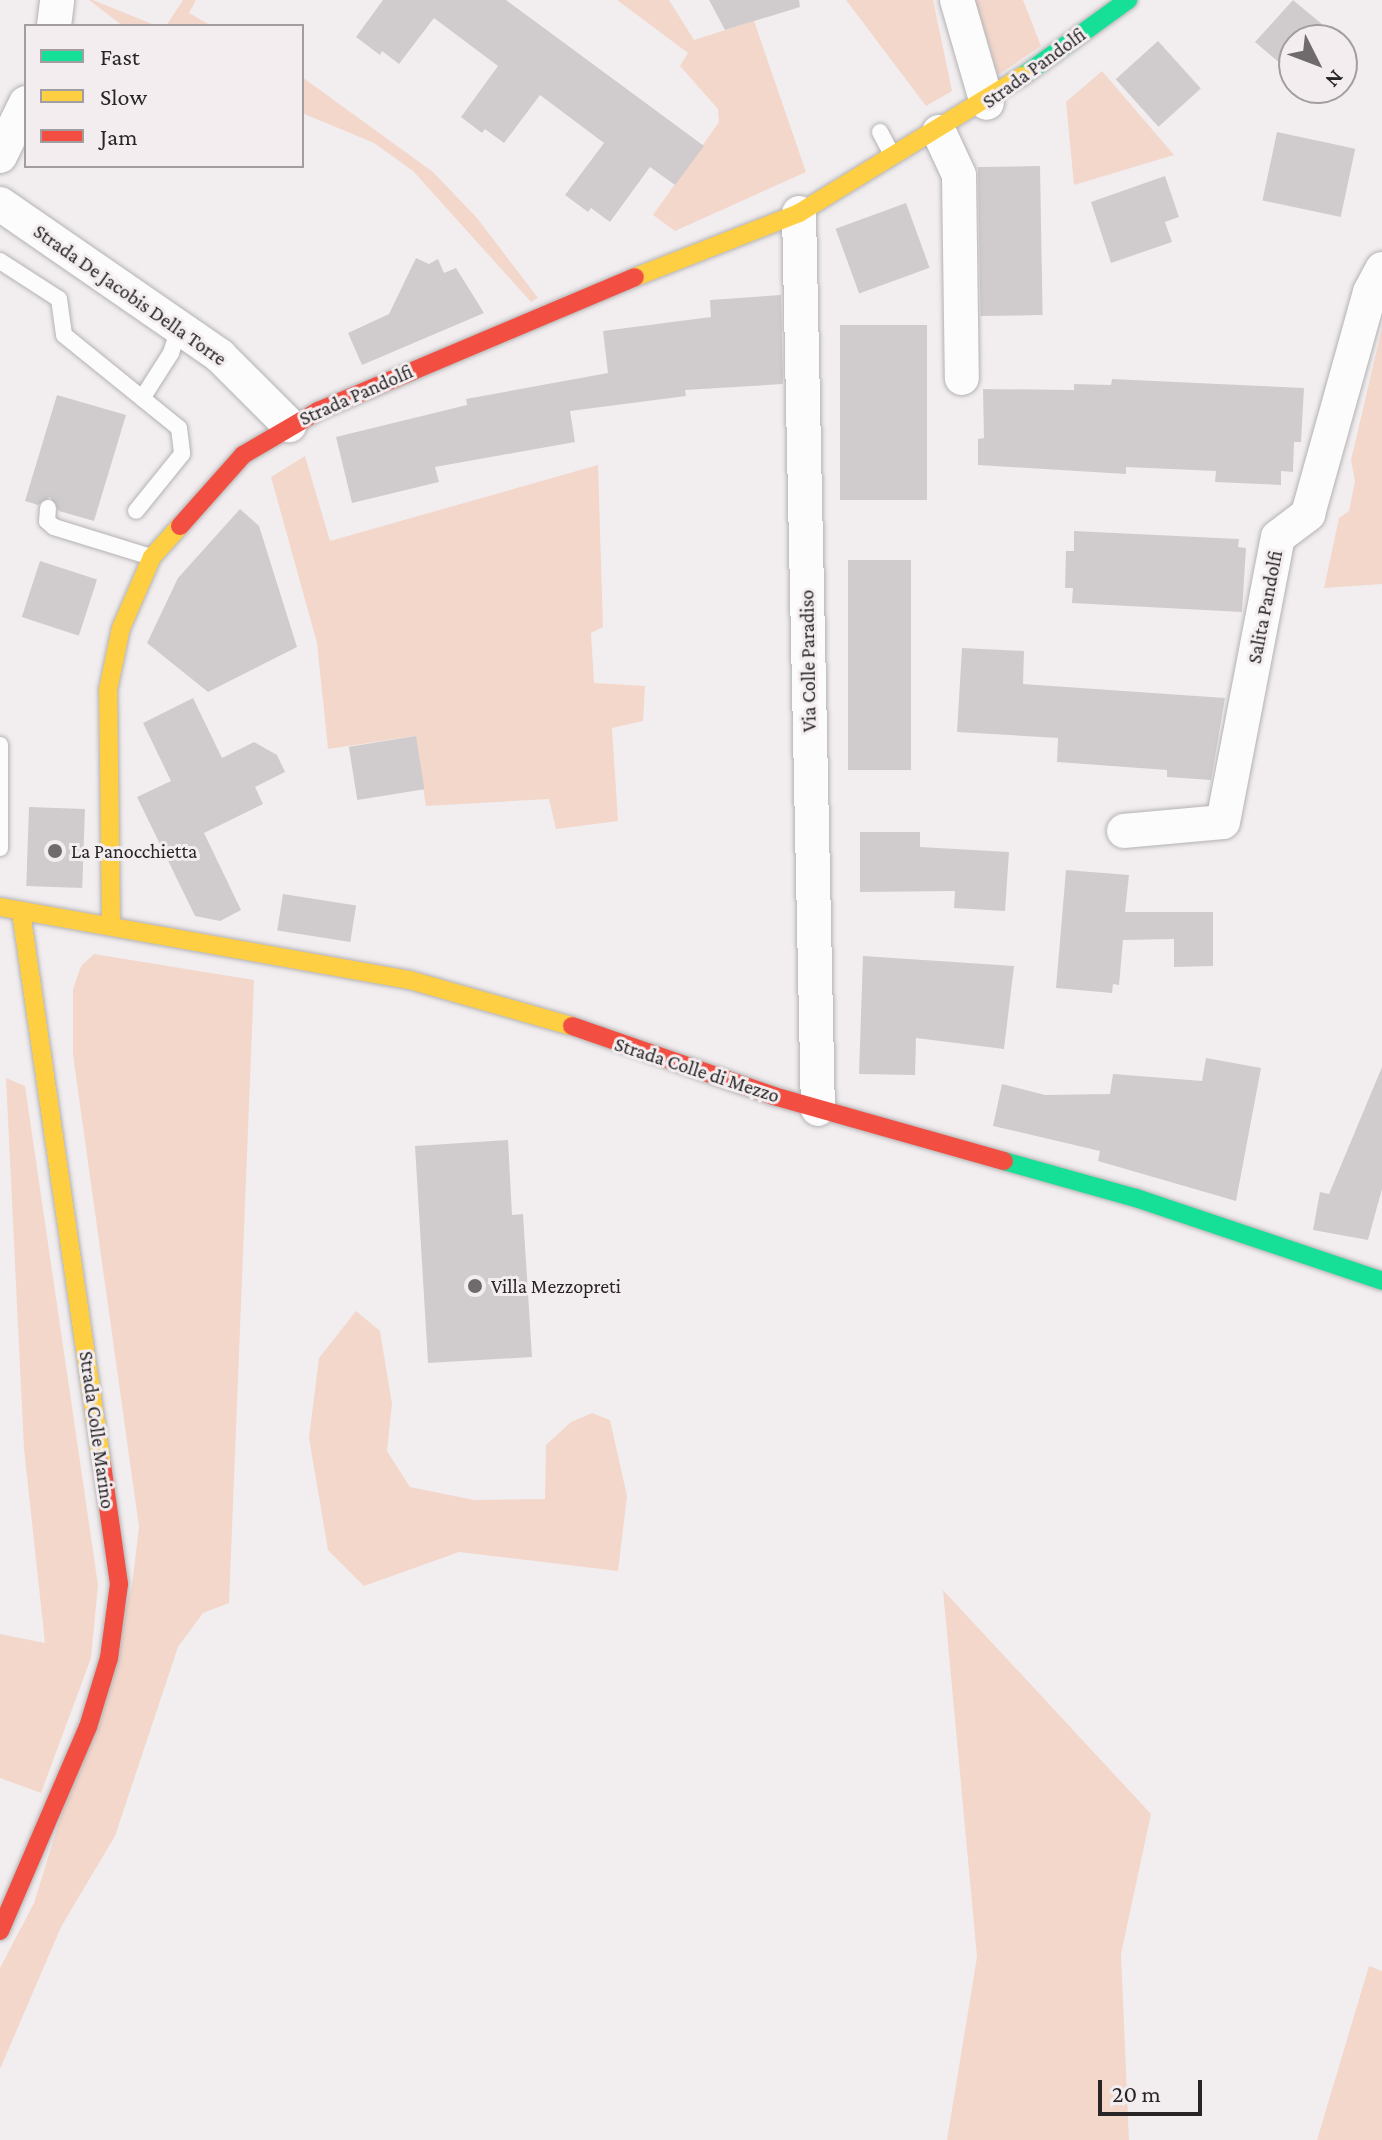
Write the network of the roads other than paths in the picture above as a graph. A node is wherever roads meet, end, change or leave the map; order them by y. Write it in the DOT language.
graph roads {
  1 [pos="57,0"];
  2 [pos="957,0"];
  3 [pos="1128,0"];
  4 [pos="54,24"];
  5 [pos="987,103"];
  6 [pos="24,107"];
  7 [pos="880,132"];
  8 [pos="939,132"];
  9 [pos="0,156"];
  10 [pos="894,158"];
  11 [pos="0,204"];
  12 [pos="799,213"];
  13 [pos="0,261"];
  14 [pos="1382,269"];
  15 [pos="179,328"];
  16 [pos="962,378"];
  17 [pos="143,397"];
  18 [pos="289,425"];
  19 [pos="48,508"];
  20 [pos="136,511"];
  21 [pos="152,557"];
  22 [pos="0,745"];
  23 [pos="1124,831"];
  24 [pos="0,848"];
  25 [pos="0,907"];
  26 [pos="21,912"];
  27 [pos="111,924"];
  28 [pos="818,1109"];
  29 [pos="1382,1281"];
  30 [pos="0,1931"];
  1 -- 4 [label="street"];
  2 -- 5 [label="street"];
  3 -- 5 [label="street, Strada Pandolfi"];
  5 -- 8 [label="street, Strada Pandolfi"];
  6 -- 9 [label="street"];
  7 -- 10 [label="lane"];
  8 -- 10 [label="street, Strada Pandolfi"];
  8 -- 16 [label="street"];
  10 -- 12 [label="street, Strada Pandolfi"];
  11 -- 15 [label="street, Strada De Jacobis Della Torre"];
  12 -- 18 [label="street, Strada Pandolfi"];
  12 -- 28 [label="street, Via Colle Paradiso"];
  13 -- 17 [label="lane"];
  14 -- 23 [label="street, Salita Pandolfi"];
  15 -- 17 [label="lane"];
  15 -- 18 [label="street, Strada De Jacobis Della Torre"];
  17 -- 20 [label="lane"];
  18 -- 21 [label="street, Strada Pandolfi"];
  19 -- 21 [label="lane"];
  21 -- 27 [label="street, Strada Pandolfi"];
  22 -- 24 [label="lane"];
  25 -- 26 [label="street, Strada Colle di Mezzo"];
  26 -- 27 [label="street, Strada Colle di Mezzo"];
  26 -- 30 [label="street, Strada Colle Marino"];
  27 -- 28 [label="street, Strada Colle di Mezzo"];
  28 -- 29 [label="street, Strada Colle di Mezzo"];
}
